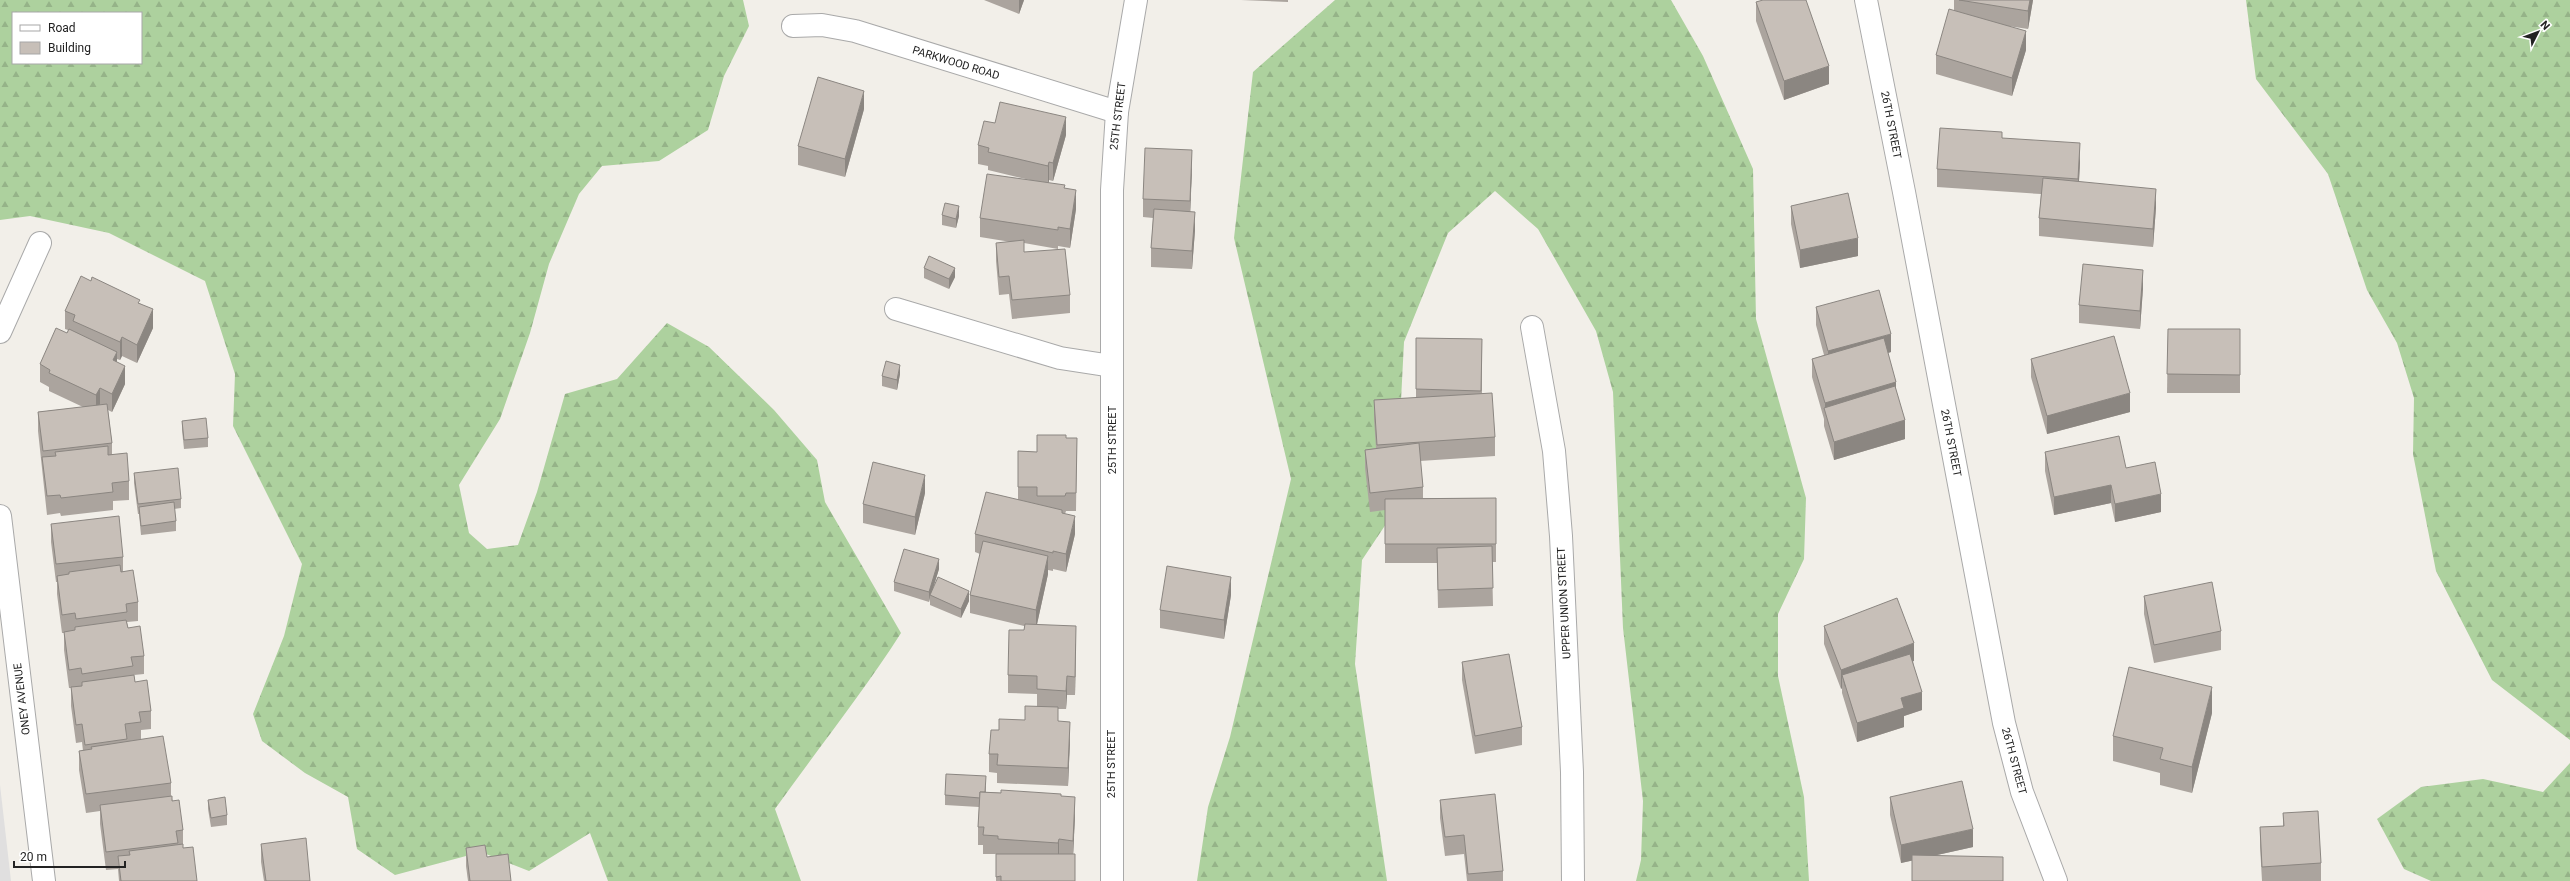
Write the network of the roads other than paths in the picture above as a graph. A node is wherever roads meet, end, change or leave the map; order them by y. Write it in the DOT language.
graph roads {
  1 [pos="1136,0"];
  2 [pos="1866,0"];
  3 [pos="793,26"];
  4 [pos="1117,112"];
  5 [pos="40,243"];
  6 [pos="896,310"];
  7 [pos="1532,327"];
  8 [pos="0,332"];
  9 [pos="1112,366"];
  10 [pos="0,516"];
  11 [pos="44,881"];
  12 [pos="1112,881"];
  13 [pos="1573,881"];
  14 [pos="2056,881"];
  1 -- 4 [label="street, 25TH STREET"];
  2 -- 14 [label="street, 26TH STREET"];
  3 -- 4 [label="street, PARKWOOD ROAD"];
  4 -- 9 [label="street, 25TH STREET"];
  5 -- 8 [label="street"];
  6 -- 9 [label="street"];
  7 -- 13 [label="street, UPPER UNION STREET"];
  9 -- 12 [label="street, 25TH STREET"];
  10 -- 11 [label="street, ONEY AVENUE"];
}
